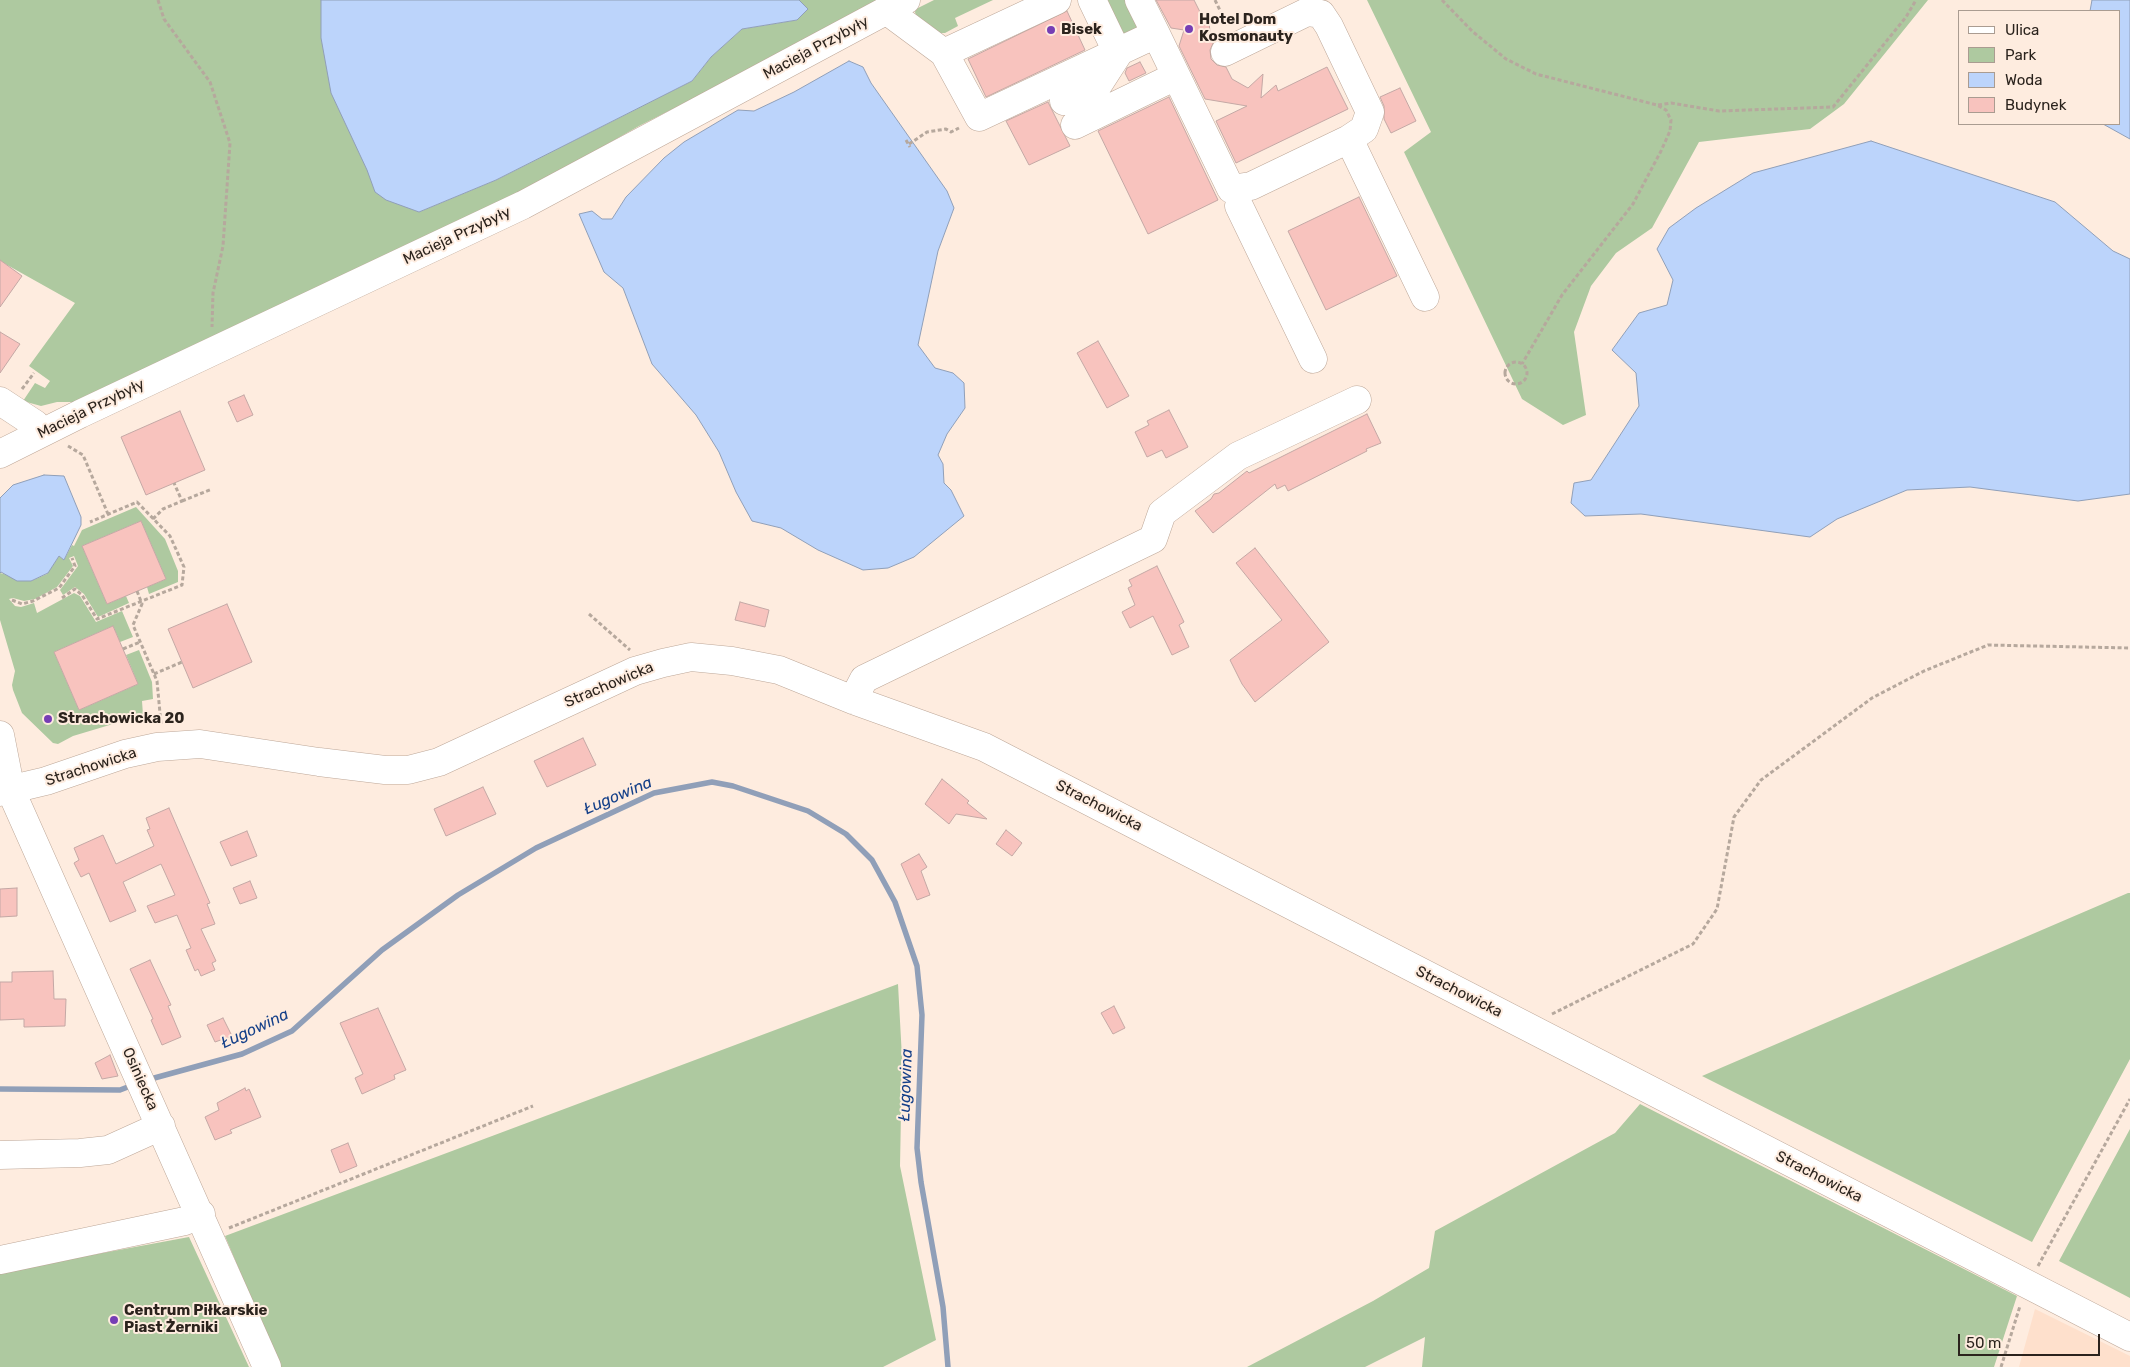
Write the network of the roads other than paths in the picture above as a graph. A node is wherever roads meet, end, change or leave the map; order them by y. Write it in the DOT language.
graph roads {
  1 [pos="1057,0"];
  2 [pos="1092,0"];
  3 [pos="1140,0"];
  4 [pos="896,5"];
  5 [pos="1282,11"];
  6 [pos="1156,34"];
  7 [pos="1231,49"];
  8 [pos="944,54"];
  9 [pos="1118,54"];
  10 [pos="1176,76"];
  11 [pos="1349,139"];
  12 [pos="1239,206"];
  13 [pos="1424,297"];
  14 [pos="1313,359"];
  15 [pos="1357,400"];
  16 [pos="0,401"];
  17 [pos="40,434"];
  18 [pos="0,454"];
  19 [pos="853,700"];
  20 [pos="0,735"];
  21 [pos="6,792"];
  22 [pos="161,1126"];
  23 [pos="0,1155"];
  24 [pos="205,1223"];
  25 [pos="0,1260"];
  26 [pos="2130,1337"];
  27 [pos="267,1367"];
  1 -- 8 [label="street"];
  2 -- 9 [label="street"];
  3 -- 6 [label="street"];
  4 -- 8 [label="street"];
  4 -- 17 [label="street, Macieja Przybyły"];
  5 -- 7 [label="street"];
  5 -- 11 [label="street"];
  6 -- 9 [label="street"];
  6 -- 10 [label="street"];
  8 -- 9 [label="street"];
  9 -- 10 [label="street"];
  10 -- 11 [label="street"];
  11 -- 13 [label="street"];
  12 -- 14 [label="street"];
  15 -- 19 [label="street"];
  16 -- 17 [label="street"];
  17 -- 18 [label="street, Macieja Przybyły"];
  19 -- 21 [label="street, Strachowicka"];
  19 -- 26 [label="street, Strachowicka"];
  20 -- 21 [label="street, Osiniecka"];
  21 -- 22 [label="street, Osiniecka"];
  22 -- 23 [label="street"];
  22 -- 24 [label="street, Osiniecka"];
  24 -- 25 [label="street"];
  24 -- 27 [label="street, Osiniecka"];
}
